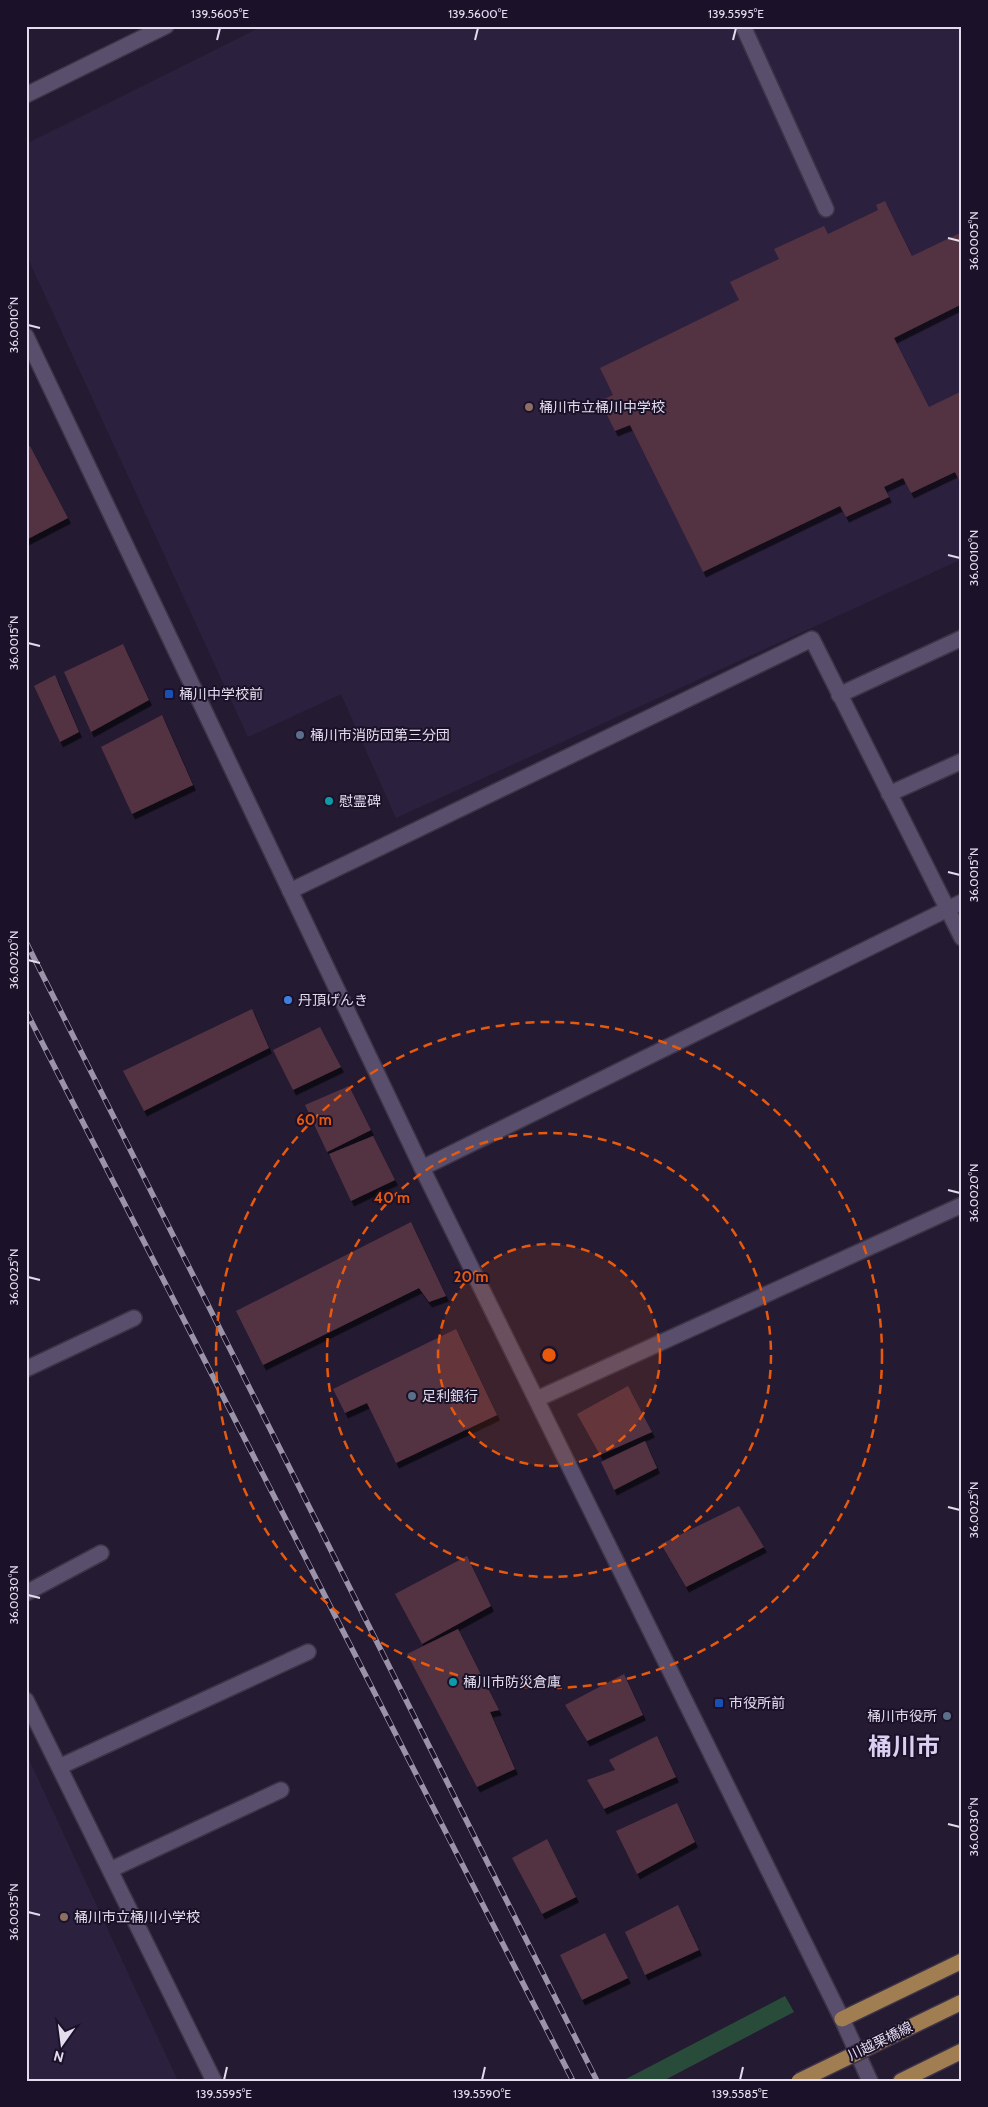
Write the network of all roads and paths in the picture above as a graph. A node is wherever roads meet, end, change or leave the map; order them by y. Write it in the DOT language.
graph roads {
  1 [pos="166,26"];
  2 [pos="743,26"];
  3 [pos="26,95"];
  4 [pos="826,209"];
  5 [pos="26,336"];
  6 [pos="962,638"];
  7 [pos="840,695"];
  8 [pos="962,761"];
  9 [pos="890,794"];
  10 [pos="290,891"];
  11 [pos="962,902"];
  12 [pos="947,909"];
  13 [pos="962,938"];
  14 [pos="422,1168"];
  15 [pos="962,1205"];
  16 [pos="134,1318"];
  17 [pos="26,1369"];
  18 [pos="537,1399"];
  19 [pos="101,1553"];
  20 [pos="26,1593"];
  21 [pos="308,1652"];
  22 [pos="26,1700"];
  23 [pos="58,1767"];
  24 [pos="281,1790"];
  25 [pos="110,1870"];
  26 [pos="962,1961"];
  27 [pos="962,2002"];
  28 [pos="842,2019"];
  29 [pos="962,2051"];
  30 [pos="214,2081"];
  31 [pos="799,2081"];
  32 [pos="870,2081"];
  33 [pos="901,2081"];
  1 -- 3 [label="street"];
  2 -- 4 [label="street"];
  5 -- 10 [label="street"];
  6 -- 7 [label="street"];
  7 -- 9 [label="street"];
  7 -- 10 [label="street"];
  8 -- 9 [label="street"];
  9 -- 12 [label="street"];
  10 -- 14 [label="street"];
  11 -- 12 [label="street"];
  12 -- 13 [label="street"];
  12 -- 14 [label="street"];
  14 -- 18 [label="street"];
  15 -- 18 [label="street"];
  16 -- 17 [label="street"];
  18 -- 28 [label="street"];
  19 -- 20 [label="street"];
  21 -- 23 [label="street"];
  22 -- 23 [label="street"];
  23 -- 25 [label="street"];
  24 -- 25 [label="street"];
  25 -- 30 [label="street"];
  26 -- 28 [label="main road"];
  27 -- 31 [label="main road, 川越栗橋線, bridge"];
  28 -- 32 [label="street"];
  29 -- 33 [label="main road"];
}
